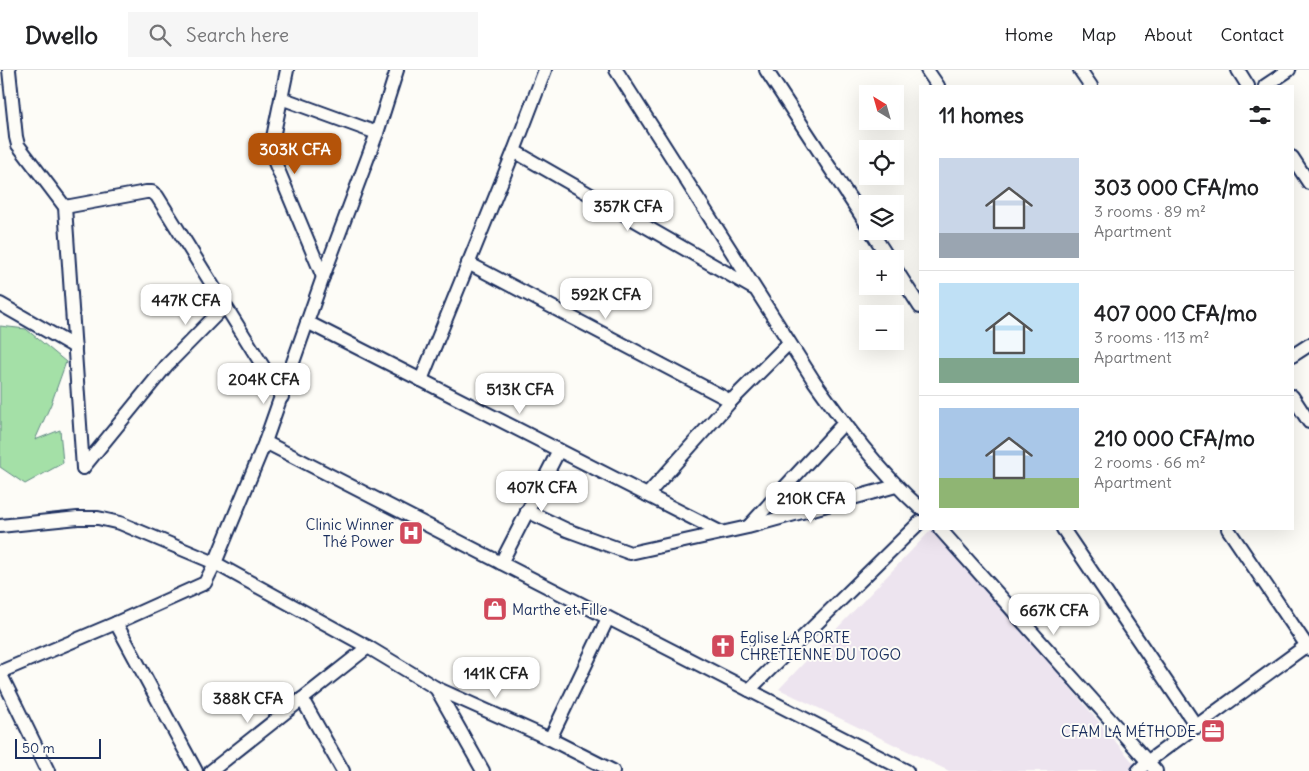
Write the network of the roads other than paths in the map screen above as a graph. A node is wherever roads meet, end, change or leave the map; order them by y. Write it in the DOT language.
graph roads {
  1 [pos="4,70"];
  2 [pos="10,70"];
  3 [pos="287,70"];
  4 [pos="397,70"];
  5 [pos="545,70"];
  6 [pos="616,70"];
  7 [pos="766,70"];
  8 [pos="927,70"];
  9 [pos="1080,70"];
  10 [pos="1238,70"];
  11 [pos="1290,70"];
  12 [pos="0,71"];
  13 [pos="937,85"];
  14 [pos="1089,85"];
  15 [pos="1247,85"];
  16 [pos="1266,85"];
  17 [pos="281,98"];
  18 [pos="377,133"];
  19 [pos="514,151"];
  20 [pos="1294,160"];
  21 [pos="1309,184"];
  22 [pos="64,207"];
  23 [pos="859,212"];
  24 [pos="468,263"];
  25 [pos="323,277"];
  26 [pos="904,282"];
  27 [pos="756,290"];
  28 [pos="0,304"];
  29 [pos="919,305"];
  30 [pos="224,307"];
  31 [pos="308,322"];
  32 [pos="789,343"];
  33 [pos="1309,345"];
  34 [pos="75,347"];
  35 [pos="1294,355"];
  36 [pos="421,380"];
  37 [pos="282,397"];
  38 [pos="1294,399"];
  39 [pos="731,401"];
  40 [pos="1309,422"];
  41 [pos="844,423"];
  42 [pos="265,442"];
  43 [pos="559,450"];
  44 [pos="896,486"];
  45 [pos="648,495"];
  46 [pos="919,507"];
  47 [pos="527,511"];
  48 [pos="919,523"];
  49 [pos="0,526"];
  50 [pos="748,527"];
  51 [pos="941,530"];
  52 [pos="1064,530"];
  53 [pos="1229,530"];
  54 [pos="720,532"];
  55 [pos="215,563"];
  56 [pos="501,563"];
  57 [pos="608,618"];
  58 [pos="116,623"];
  59 [pos="368,647"];
  60 [pos="1308,647"];
  61 [pos="0,672"];
  62 [pos="436,688"];
  63 [pos="749,690"];
  64 [pos="302,699"];
  65 [pos="1197,727"];
  66 [pos="550,739"];
  67 [pos="1147,768"];
  68 [pos="48,771"];
  69 [pos="196,771"];
  70 [pos="211,771"];
  71 [pos="343,771"];
  72 [pos="483,771"];
  73 [pos="613,771"];
  74 [pos="907,771"];
  1 -- 12 [label="street"];
  2 -- 22 [label="street"];
  3 -- 17 [label="street"];
  4 -- 18 [label="street"];
  5 -- 19 [label="street"];
  6 -- 27 [label="street"];
  7 -- 23 [label="street"];
  8 -- 13 [label="street"];
  9 -- 14 [label="street"];
  10 -- 15 [label="street"];
  11 -- 16 [label="street"];
  17 -- 18 [label="street"];
  17 -- 25 [label="street"];
  18 -- 25 [label="street"];
  19 -- 24 [label="street"];
  19 -- 27 [label="street"];
  20 -- 21 [label="street"];
  22 -- 30 [label="street"];
  22 -- 34 [label="street"];
  24 -- 36 [label="street"];
  24 -- 39 [label="street"];
  25 -- 31 [label="street"];
  26 -- 29 [label="street"];
  27 -- 32 [label="street"];
  28 -- 34 [label="street"];
  30 -- 34 [label="street"];
  30 -- 37 [label="street"];
  31 -- 36 [label="street"];
  31 -- 37 [label="street"];
  32 -- 39 [label="street"];
  32 -- 41 [label="street"];
  33 -- 35 [label="street"];
  36 -- 43 [label="street"];
  37 -- 42 [label="street"];
  38 -- 40 [label="street"];
  39 -- 45 [label="street"];
  41 -- 44 [label="street"];
  41 -- 50 [label="street"];
  42 -- 55 [label="street"];
  42 -- 56 [label="street"];
  43 -- 45 [label="street"];
  43 -- 47 [label="street"];
  44 -- 46 [label="street"];
  44 -- 50 [label="street"];
  45 -- 54 [label="street"];
  47 -- 54 [label="street"];
  47 -- 56 [label="street"];
  48 -- 63 [label="street"];
  49 -- 55 [label="street"];
  50 -- 54 [label="street"];
  51 -- 67 [label="street"];
  52 -- 65 [label="street"];
  53 -- 60 [label="street"];
  55 -- 58 [label="street"];
  55 -- 59 [label="street"];
  56 -- 57 [label="street"];
  57 -- 63 [label="street"];
  57 -- 66 [label="street"];
  58 -- 61 [label="street"];
  58 -- 69 [label="street"];
  59 -- 62 [label="street"];
  59 -- 64 [label="street"];
  60 -- 65 [label="street"];
  61 -- 68 [label="street"];
  62 -- 66 [label="street"];
  62 -- 72 [label="street"];
  63 -- 74 [label="street"];
  64 -- 70 [label="street"];
  64 -- 71 [label="street"];
  65 -- 67 [label="street"];
  66 -- 73 [label="street"];
}
